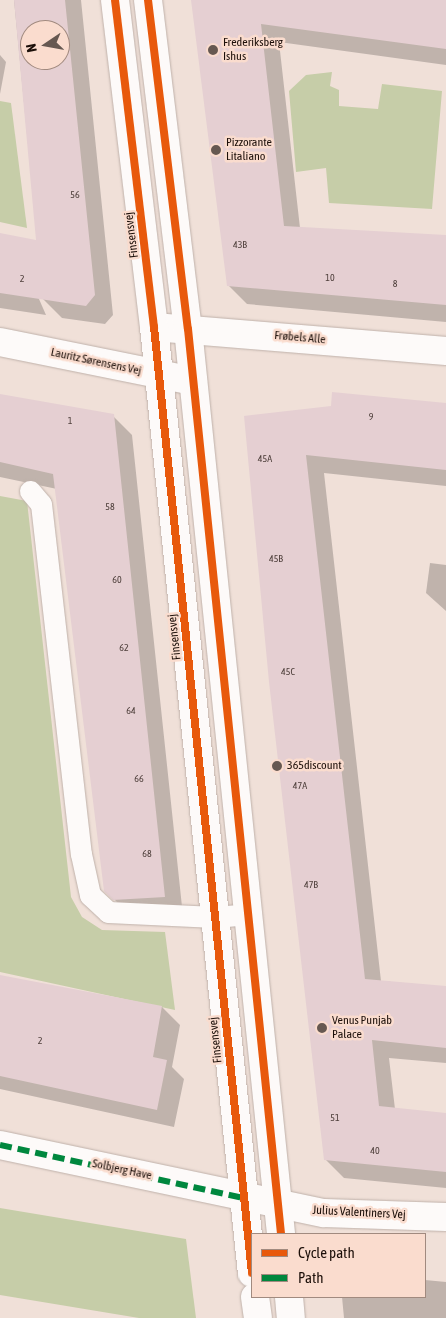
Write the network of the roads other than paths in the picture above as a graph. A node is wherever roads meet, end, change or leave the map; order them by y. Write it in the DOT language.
graph roads {
  1 [pos="115,0"];
  2 [pos="148,0"];
  3 [pos="154,327"];
  4 [pos="188,329"];
  5 [pos="0,342"];
  6 [pos="446,350"];
  7 [pos="159,375"];
  8 [pos="193,380"];
  9 [pos="30,491"];
  10 [pos="251,914"];
  11 [pos="215,917"];
  12 [pos="0,1144"];
  13 [pos="243,1198"];
  14 [pos="278,1206"];
  15 [pos="446,1217"];
  16 [pos="282,1233"];
  17 [pos="251,1265"];
  18 [pos="255,1298"];
  19 [pos="288,1298"];
  20 [pos="258,1318"];
  21 [pos="291,1318"];
  1 -- 3 [label="street, Finsensvej"];
  2 -- 4 [label="street"];
  3 -- 4 [label="street, Frøbels Alle"];
  3 -- 7 [label="street, Finsensvej"];
  4 -- 6 [label="street, Frøbels Alle"];
  4 -- 8 [label="street"];
  5 -- 7 [label="street, Lauritz Sørensens Vej"];
  7 -- 8 [label="street, Lauritz Sørensens Vej"];
  7 -- 11 [label="street, Finsensvej"];
  8 -- 10 [label="street"];
  9 -- 11 [label="lane"];
  10 -- 11 [label="lane"];
  10 -- 14 [label="street"];
  11 -- 13 [label="street, Finsensvej"];
  12 -- 13 [label="street, Solbjerg Have"];
  13 -- 14 [label="street, Julius Valentiners Vej"];
  13 -- 17 [label="street, Finsensvej"];
  14 -- 15 [label="street, Julius Valentiners Vej"];
  14 -- 16 [label="street"];
  18 -- 20 [label="street"];
  19 -- 21 [label="street"];
}
